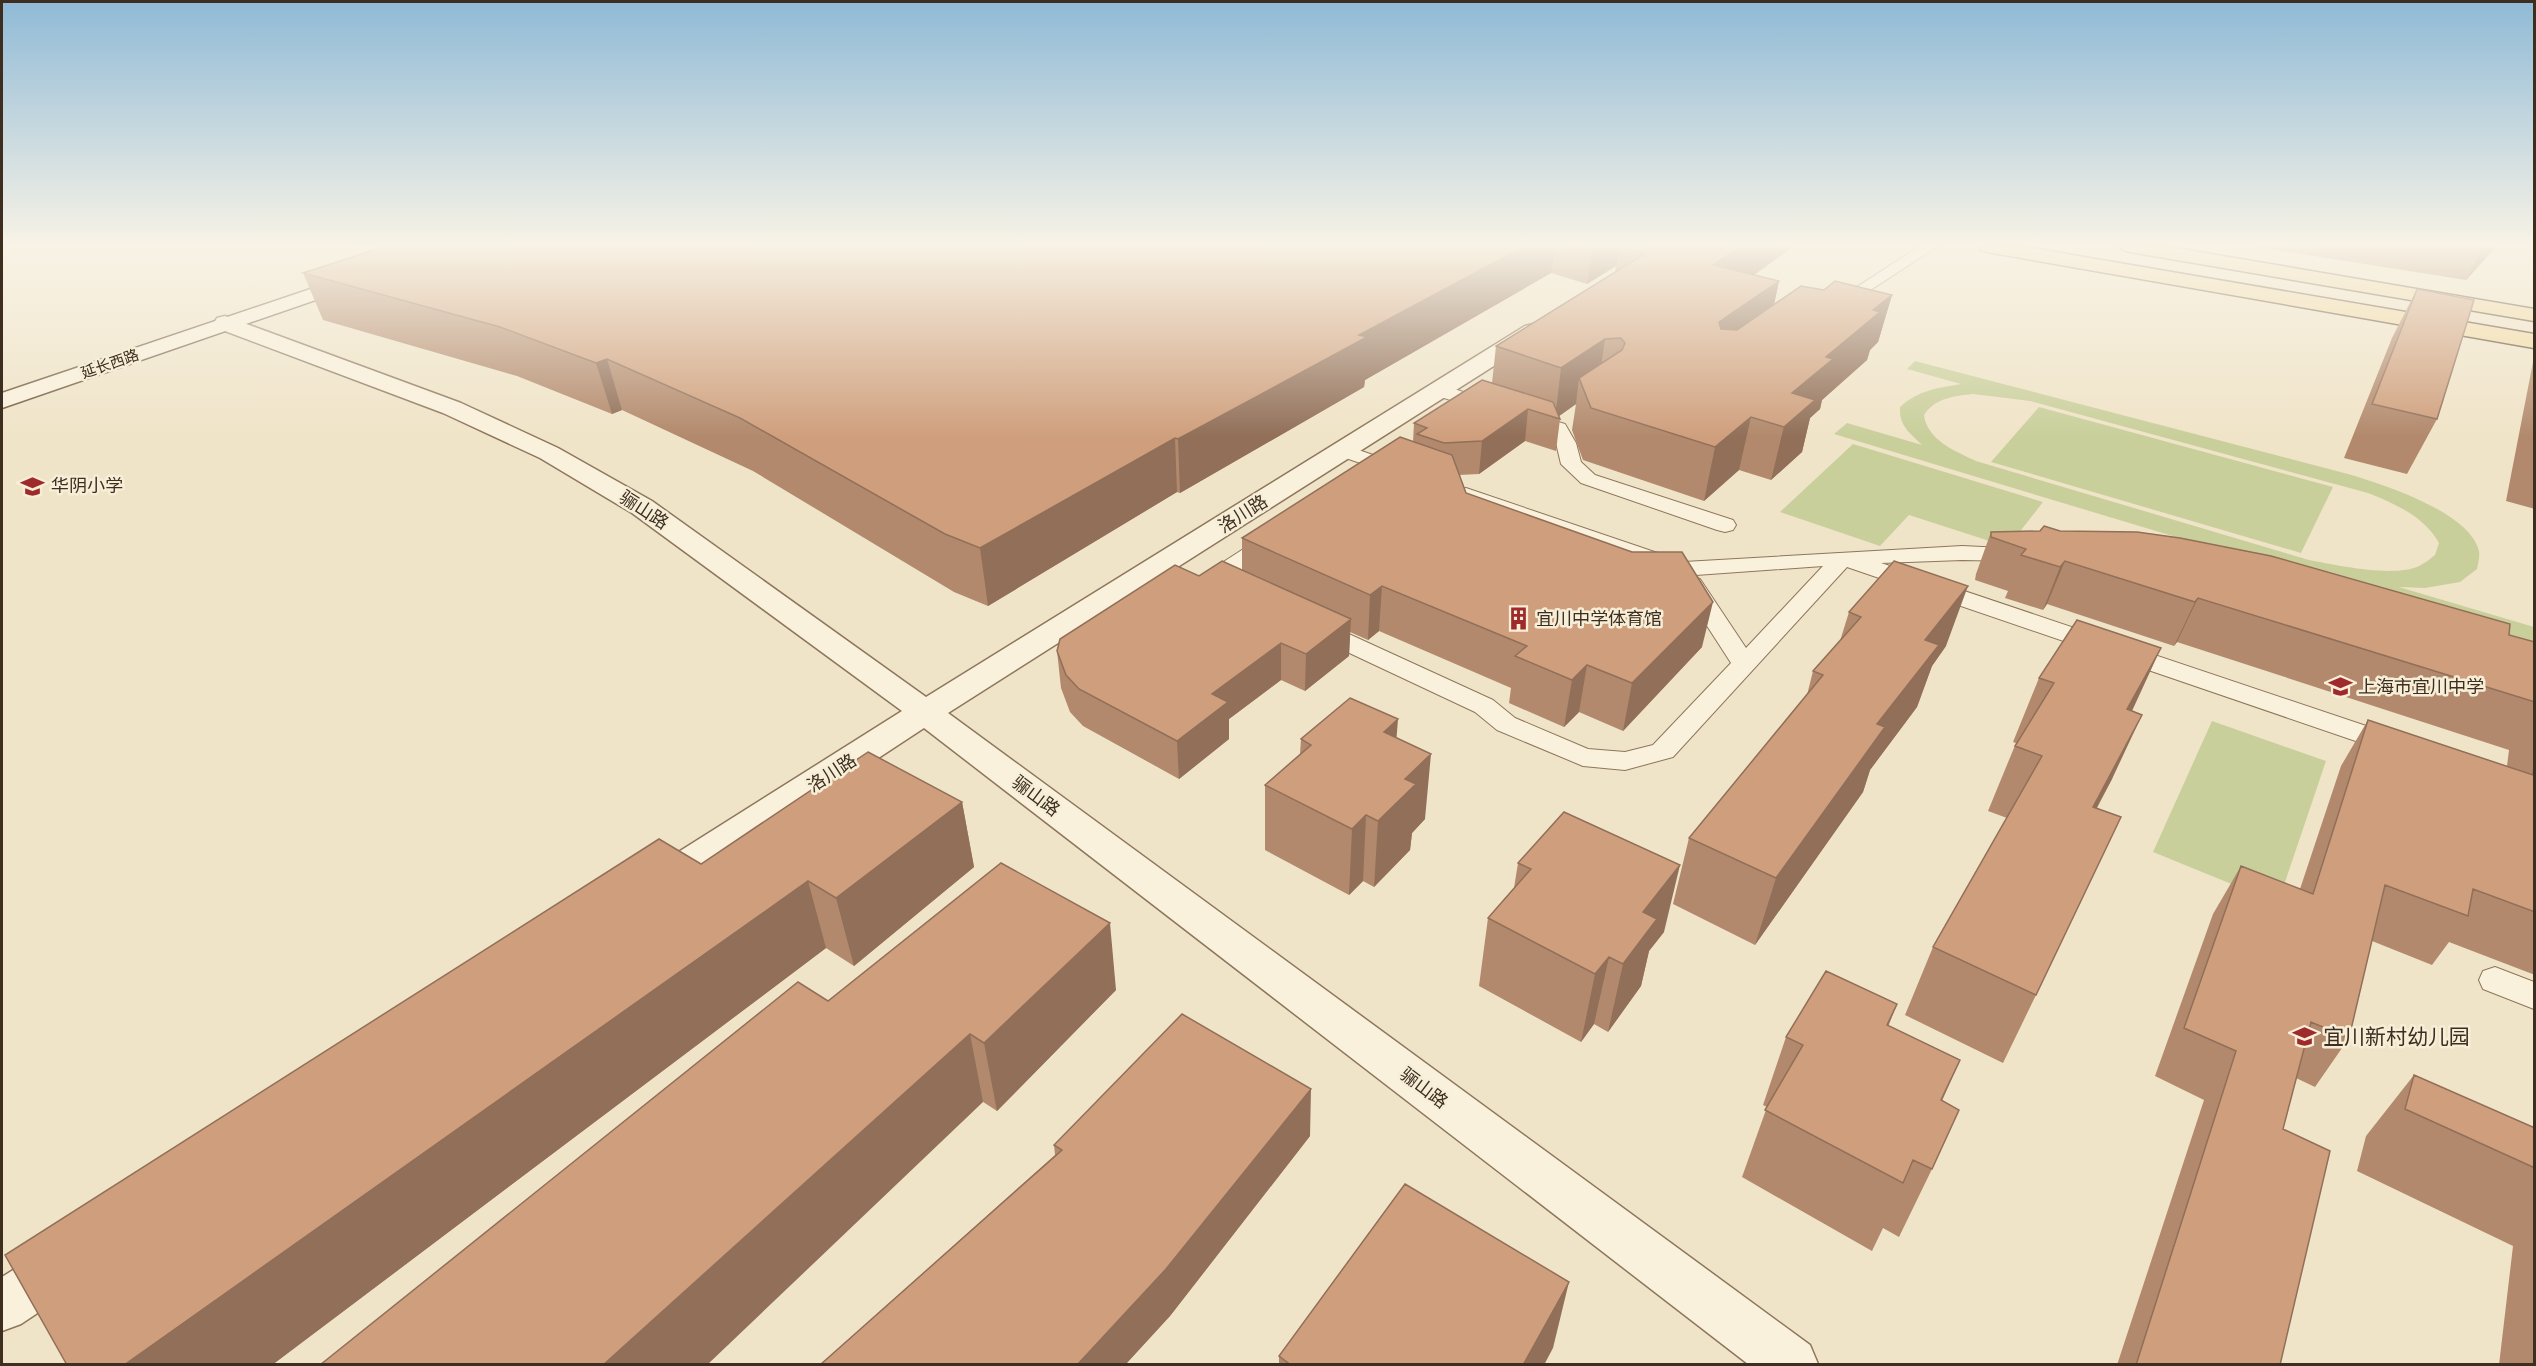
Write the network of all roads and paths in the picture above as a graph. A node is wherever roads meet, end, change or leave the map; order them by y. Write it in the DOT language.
graph roads {
  1 [pos="265,310"];
  2 [pos="1830,310"];
  3 [pos="2355,310"];
  4 [pos="2504,310"];
  5 [pos="1557,315"];
  6 [pos="1822,315"];
  7 [pos="2535,315"];
  8 [pos="225,323"];
  9 [pos="2535,341"];
  10 [pos="1439,390"];
  11 [pos="2,401"];
  12 [pos="1577,415"];
  13 [pos="1558,428"];
  14 [pos="1344,451"];
  15 [pos="1385,465"];
  16 [pos="1418,477"];
  17 [pos="1357,484"];
  18 [pos="1451,488"];
  19 [pos="1725,525"];
  20 [pos="1289,529"];
  21 [pos="2033,555"];
  22 [pos="1843,558"];
  23 [pos="1682,569"];
  24 [pos="1249,597"];
  25 [pos="1302,622"];
  26 [pos="1744,664"];
  27 [pos="925,712"];
  28 [pos="2415,752"];
  29 [pos="634,900"];
  30 [pos="2495,980"];
  31 [pos="2535,996"];
  32 [pos="92,1248"];
  33 [pos="2,1306"];
  34 [pos="1791,1365"];
  1 -- 8 [label="street, 延长西路"];
  2 -- 6 [label="lane"];
  3 -- 9 [label="main road"];
  4 -- 7 [label="main road"];
  5 -- 10 [label="street, 洛川路"];
  8 -- 11 [label="street, 延长西路"];
  8 -- 27 [label="street, 骊山路"];
  10 -- 13 [label="lane"];
  10 -- 14 [label="street, 洛川路"];
  12 -- 13 [label="lane"];
  13 -- 19 [label="lane"];
  14 -- 15 [label="lane"];
  14 -- 27 [label="street, 洛川路"];
  15 -- 16 [label="lane"];
  15 -- 17 [label="lane"];
  18 -- 23 [label="lane"];
  20 -- 24 [label="lane"];
  21 -- 22 [label="lane"];
  22 -- 23 [label="lane"];
  22 -- 26 [label="lane"];
  22 -- 28 [label="lane"];
  23 -- 26 [label="lane"];
  25 -- 26 [label="lane"];
  27 -- 29 [label="street, 洛川路"];
  27 -- 34 [label="street, 骊山路"];
  30 -- 31 [label="lane"];
  32 -- 33 [label="street"];
}
